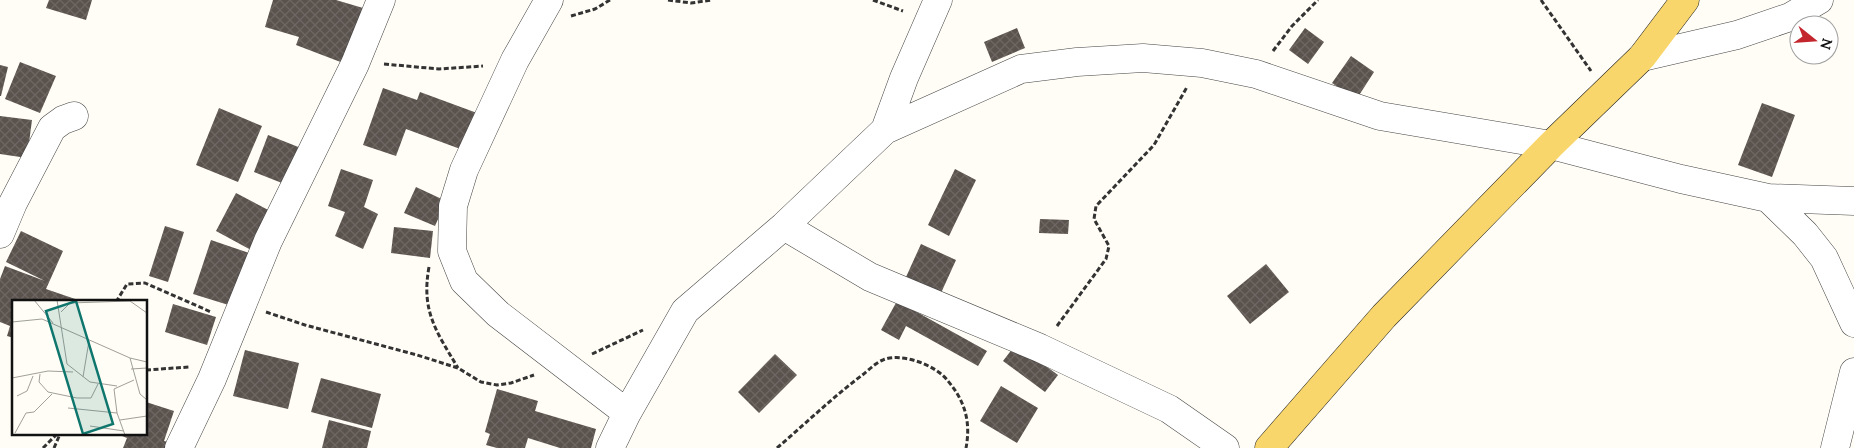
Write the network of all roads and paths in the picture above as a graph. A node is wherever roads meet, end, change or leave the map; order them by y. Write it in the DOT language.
graph roads {
  1 [pos="381,0"];
  2 [pos="549,0"];
  3 [pos="668,0"];
  4 [pos="712,0"];
  5 [pos="938,0"];
  6 [pos="1318,0"];
  7 [pos="1541,0"];
  8 [pos="1685,0"];
  9 [pos="1819,0"];
  10 [pos="1642,57"];
  11 [pos="515,60"];
  12 [pos="1202,63"];
  13 [pos="355,64"];
  14 [pos="1256,74"];
  15 [pos="1606,92"];
  16 [pos="74,116"];
  17 [pos="885,130"];
  18 [pos="1551,145"];
  19 [pos="1768,198"];
  20 [pos="1854,201"];
  21 [pos="784,226"];
  22 [pos="0,234"];
  23 [pos="117,300"];
  24 [pos="685,311"];
  25 [pos="238,313"];
  26 [pos="1854,323"];
  27 [pos="1040,348"];
  28 [pos="217,366"];
  29 [pos="564,366"];
  30 [pos="148,370"];
  31 [pos="1854,372"];
  32 [pos="626,413"];
  33 [pos="57,436"];
  34 [pos="58,436"];
  35 [pos="43,448"];
  36 [pos="54,448"];
  37 [pos="179,448"];
  38 [pos="610,448"];
  39 [pos="777,448"];
  40 [pos="966,448"];
  41 [pos="1225,448"];
  42 [pos="1270,448"];
  43 [pos="1836,448"];
  1 -- 13 [label="street"];
  2 -- 11 [label="street"];
  3 -- 4 [label="path"];
  5 -- 17 [label="street"];
  6 -- 14 [label="path"];
  7 -- 15 [label="path"];
  8 -- 10 [label="main road"];
  9 -- 10 [label="street"];
  10 -- 15 [label="main road"];
  11 -- 13 [label="path"];
  11 -- 29 [label="street"];
  12 -- 14 [label="street"];
  12 -- 17 [label="street"];
  12 -- 27 [label="path"];
  13 -- 25 [label="street"];
  14 -- 18 [label="street"];
  15 -- 18 [label="main road"];
  16 -- 22 [label="street"];
  17 -- 21 [label="street"];
  18 -- 19 [label="street"];
  18 -- 42 [label="main road"];
  19 -- 20 [label="street"];
  19 -- 26 [label="street"];
  21 -- 24 [label="street"];
  21 -- 27 [label="street"];
  23 -- 25 [label="path"];
  24 -- 29 [label="path"];
  24 -- 32 [label="street"];
  25 -- 28 [label="street"];
  25 -- 29 [label="path"];
  27 -- 41 [label="street"];
  28 -- 30 [label="path"];
  28 -- 37 [label="street"];
  29 -- 32 [label="street"];
  31 -- 43 [label="street"];
  32 -- 38 [label="street"];
  33 -- 35 [label="path"];
  34 -- 36 [label="path"];
  39 -- 40 [label="path"];
}
